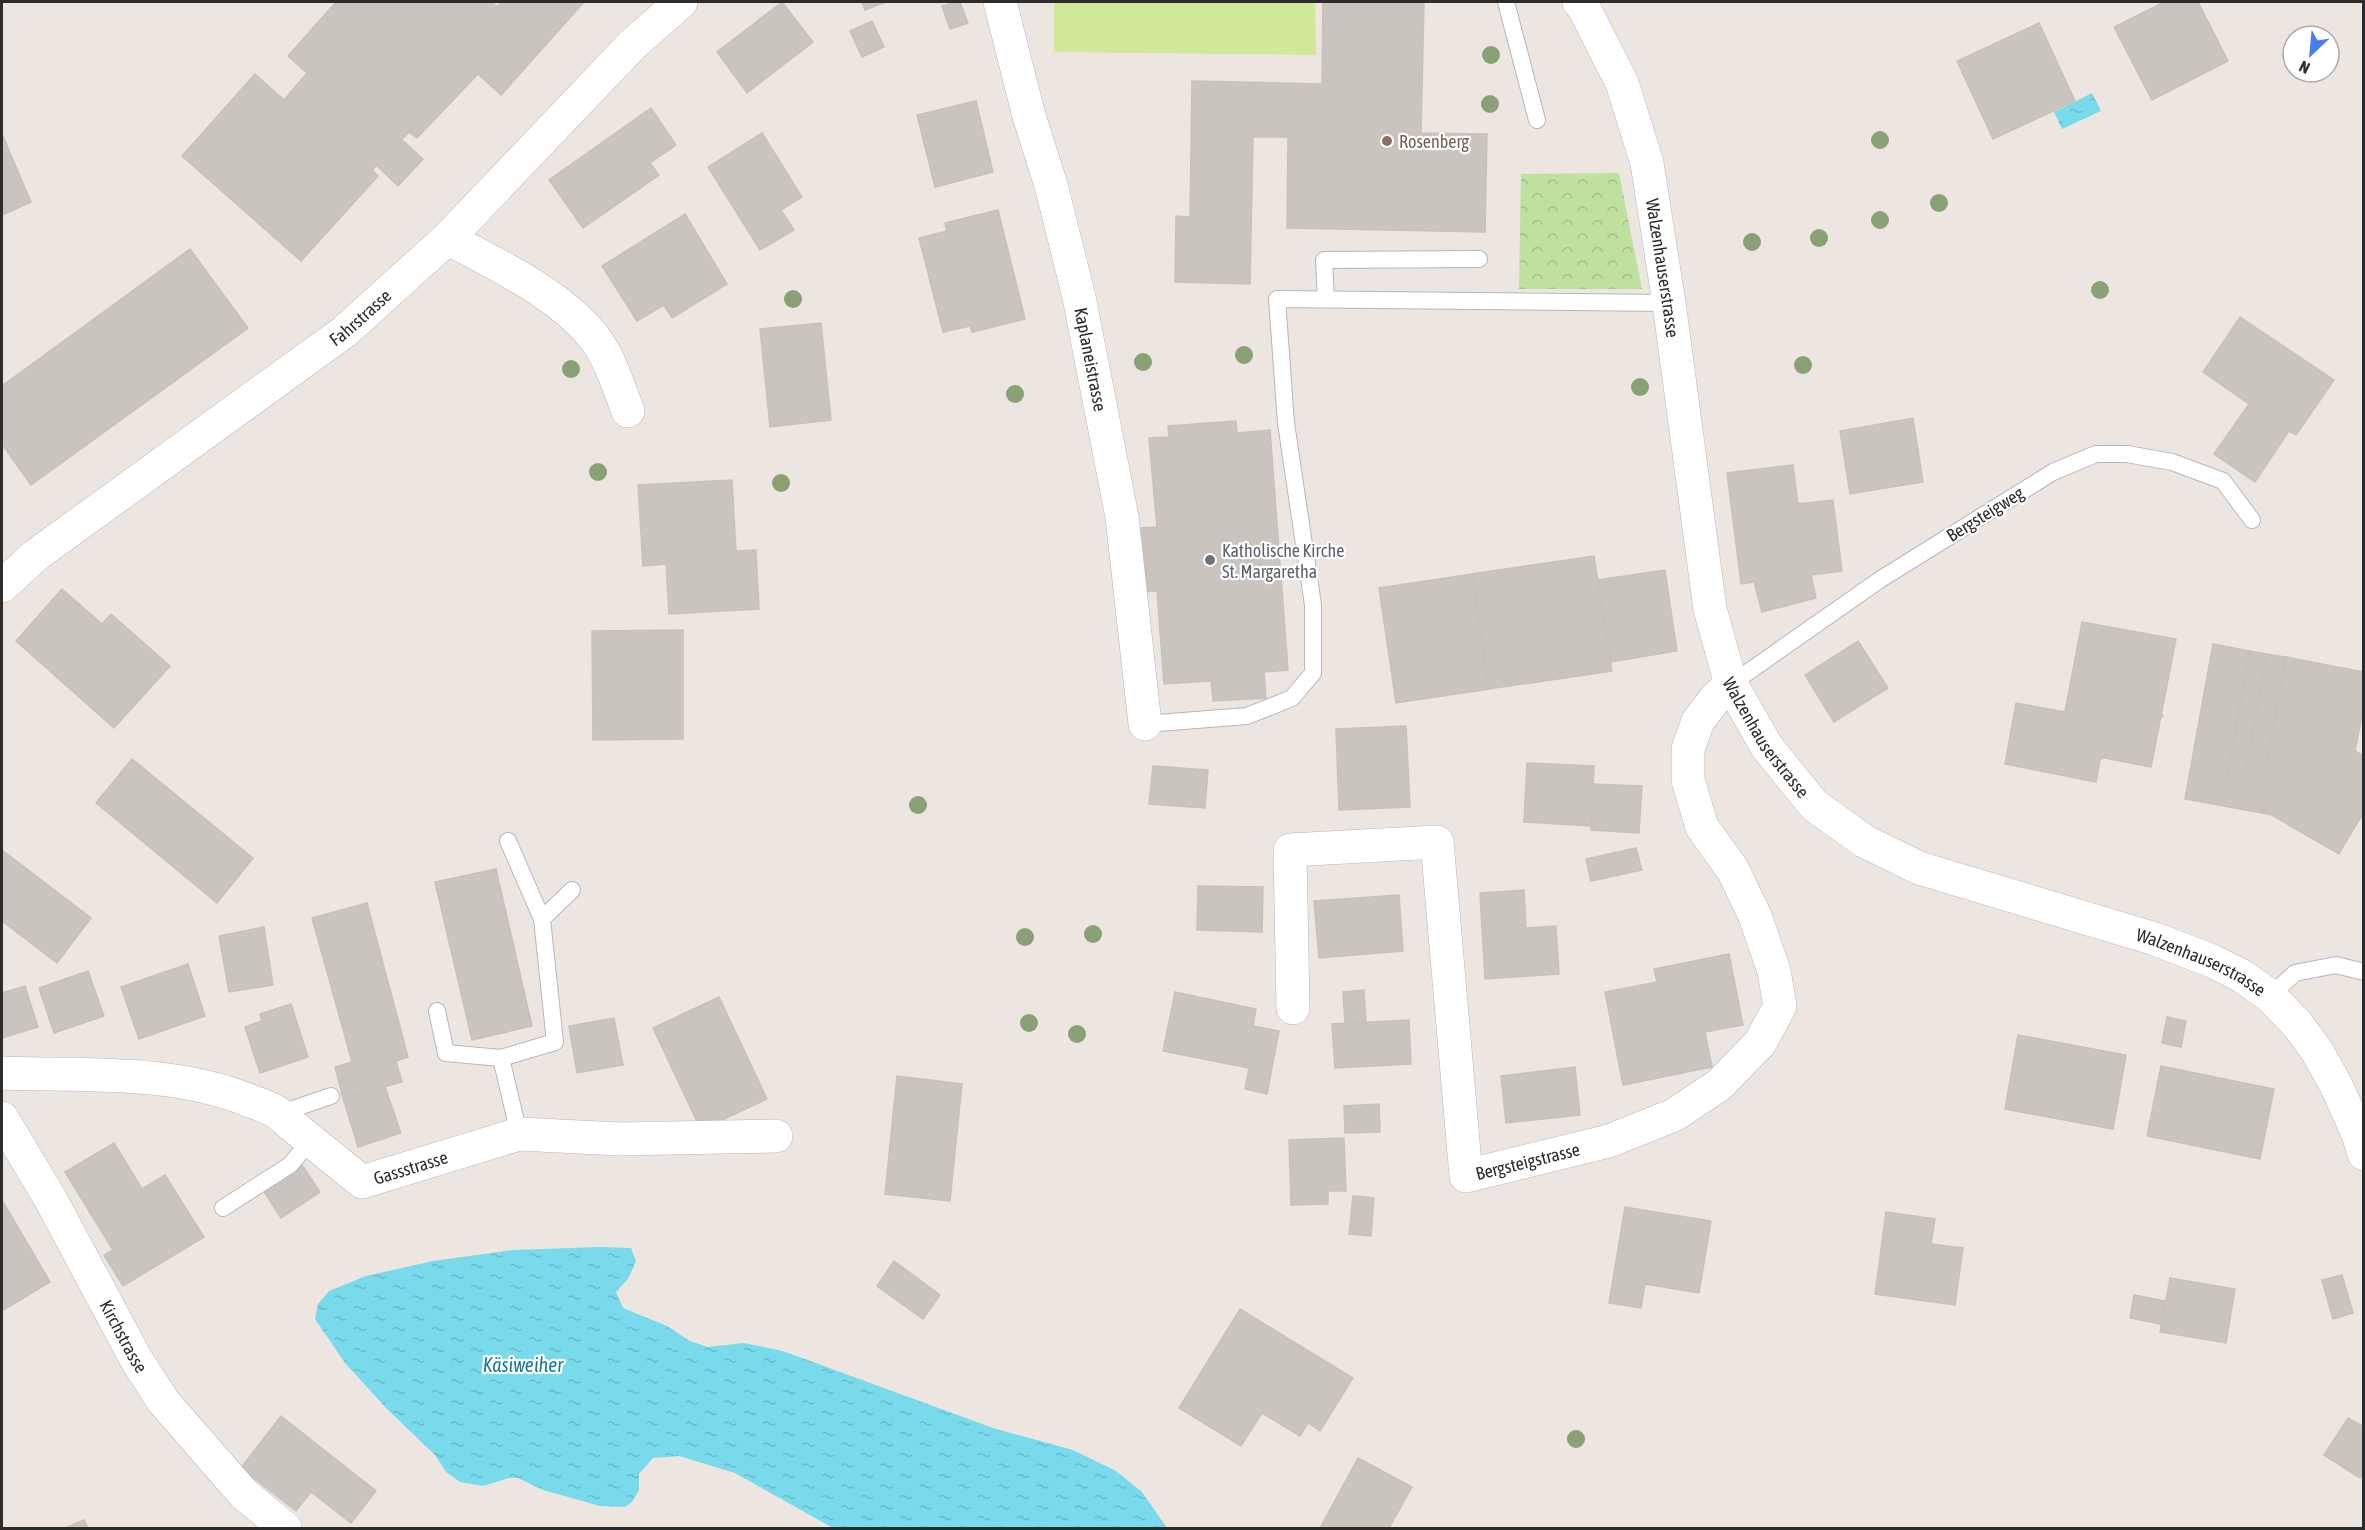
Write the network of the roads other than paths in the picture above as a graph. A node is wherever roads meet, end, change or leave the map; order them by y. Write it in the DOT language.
graph roads {
  1 [pos="681,2"];
  2 [pos="1000,2"];
  3 [pos="1506,2"];
  4 [pos="1579,2"];
  5 [pos="1537,120"];
  6 [pos="448,238"];
  7 [pos="1479,259"];
  8 [pos="1326,299"];
  9 [pos="1669,303"];
  10 [pos="627,411"];
  11 [pos="2252,520"];
  12 [pos="2,586"];
  13 [pos="1731,684"];
  14 [pos="1145,724"];
  15 [pos="508,841"];
  16 [pos="572,890"];
  17 [pos="542,919"];
  18 [pos="2364,972"];
  19 [pos="2270,996"];
  20 [pos="1293,1008"];
  21 [pos="437,1011"];
  22 [pos="501,1058"];
  23 [pos="2,1073"];
  24 [pos="331,1096"];
  25 [pos="281,1113"];
  26 [pos="2,1118"];
  27 [pos="519,1134"];
  28 [pos="776,1136"];
  29 [pos="311,1140"];
  30 [pos="2364,1154"];
  31 [pos="223,1208"];
  32 [pos="285,1528"];
  1 -- 6 [label="street, Fahrstrasse"];
  2 -- 14 [label="street, Kaplaneistrasse"];
  3 -- 5 [label="lane"];
  4 -- 9 [label="street, Walzenhauserstrasse"];
  6 -- 10 [label="street"];
  6 -- 12 [label="street, Fahrstrasse"];
  7 -- 8 [label="lane"];
  8 -- 9 [label="lane"];
  8 -- 14 [label="lane"];
  9 -- 13 [label="street, Walzenhauserstrasse"];
  11 -- 13 [label="lane, Bergsteigweg"];
  13 -- 19 [label="street, Walzenhauserstrasse"];
  13 -- 20 [label="street, Bergsteigstrasse"];
  15 -- 17 [label="lane"];
  16 -- 17 [label="lane"];
  17 -- 22 [label="lane"];
  18 -- 19 [label="lane"];
  19 -- 30 [label="street, Walzenhauserstrasse"];
  21 -- 22 [label="lane"];
  22 -- 27 [label="lane"];
  23 -- 25 [label="street, Gassstrasse"];
  24 -- 25 [label="lane"];
  25 -- 29 [label="street, Gassstrasse"];
  26 -- 32 [label="street, Kirchstrasse"];
  27 -- 28 [label="street, Gassstrasse"];
  27 -- 29 [label="street, Gassstrasse"];
  29 -- 31 [label="lane"];
}
